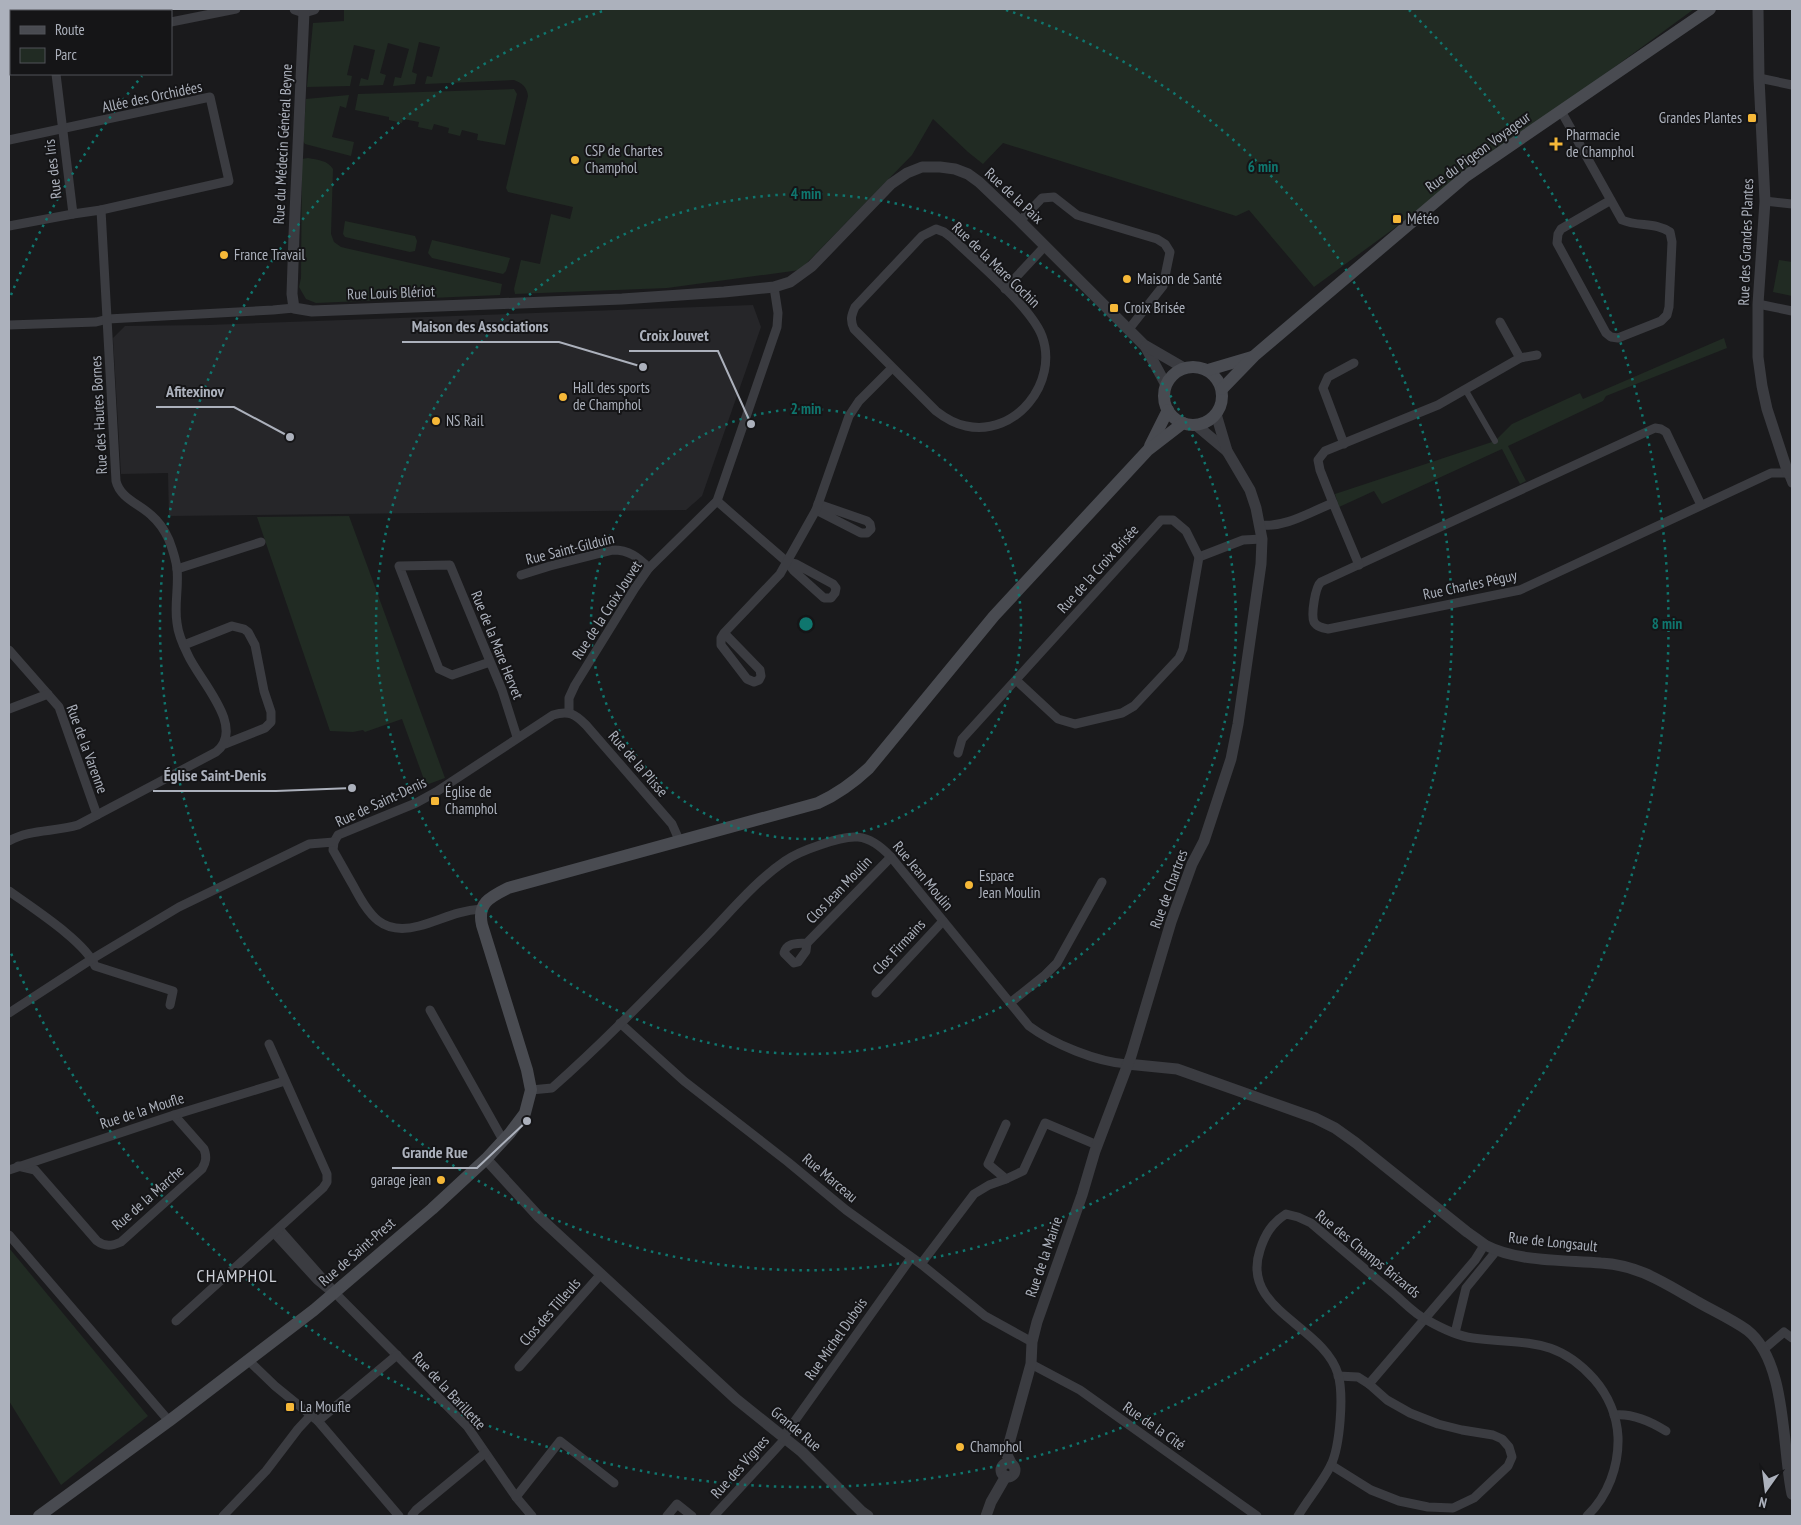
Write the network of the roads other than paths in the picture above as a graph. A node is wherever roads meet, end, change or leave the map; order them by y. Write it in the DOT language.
graph roads {
  1 [pos="236,9"];
  2 [pos="1710,9"];
  3 [pos="1758,9"];
  4 [pos="304,10"];
  5 [pos="172,22"];
  6 [pos="56,75"];
  7 [pos="1759,78"];
  8 [pos="1792,84"];
  9 [pos="1561,111"];
  10 [pos="63,130"];
  11 [pos="9,140"];
  12 [pos="1611,200"];
  13 [pos="1765,200"];
  14 [pos="1792,204"];
  15 [pos="101,210"];
  16 [pos="73,214"];
  17 [pos="1020,222"];
  18 [pos="9,226"];
  19 [pos="1045,246"];
  20 [pos="774,286"];
  21 [pos="1004,289"];
  22 [pos="1758,304"];
  23 [pos="294,308"];
  24 [pos="1792,311"];
  25 [pos="108,318"];
  26 [pos="1500,322"];
  27 [pos="9,325"];
  28 [pos="1129,330"];
  29 [pos="1145,346"];
  30 [pos="1537,354"];
  31 [pos="1254,356"];
  32 [pos="1520,358"];
  33 [pos="1354,363"];
  34 [pos="892,368"];
  35 [pos="1184,368"];
  36 [pos="1208,370"];
  37 [pos="1166,385"];
  38 [pos="1222,389"];
  39 [pos="1465,389"];
  40 [pos="1168,410"];
  41 [pos="1216,414"];
  42 [pos="1183,423"];
  43 [pos="1196,425"];
  44 [pos="1495,441"];
  45 [pos="1344,444"];
  46 [pos="1148,450"];
  47 [pos="1227,452"];
  48 [pos="1791,476"];
  49 [pos="717,501"];
  50 [pos="1333,503"];
  51 [pos="1702,505"];
  52 [pos="817,507"];
  53 [pos="1260,525"];
  54 [pos="1262,539"];
  55 [pos="261,542"];
  56 [pos="1199,557"];
  57 [pos="787,562"];
  58 [pos="1359,565"];
  59 [pos="649,568"];
  60 [pos="177,569"];
  61 [pos="521,576"];
  62 [pos="724,633"];
  63 [pos="184,645"];
  64 [pos="9,650"];
  65 [pos="490,662"];
  66 [pos="1016,680"];
  67 [pos="48,694"];
  68 [pos="9,709"];
  69 [pos="569,712"];
  70 [pos="517,737"];
  71 [pos="225,744"];
  72 [pos="958,753"];
  73 [pos="97,814"];
  74 [pos="9,840"];
  75 [pos="334,842"];
  76 [pos="680,842"];
  77 [pos="891,857"];
  78 [pos="1102,882"];
  79 [pos="9,891"];
  80 [pos="481,909"];
  81 [pos="943,921"];
  82 [pos="808,943"];
  83 [pos="92,959"];
  84 [pos="876,993"];
  85 [pos="1010,1003"];
  86 [pos="170,1005"];
  87 [pos="430,1010"];
  88 [pos="9,1013"];
  89 [pos="620,1022"];
  90 [pos="268,1044"];
  91 [pos="1127,1064"];
  92 [pos="285,1082"];
  93 [pos="531,1090"];
  94 [pos="174,1115"];
  95 [pos="1006,1124"];
  96 [pos="503,1140"];
  97 [pos="1097,1145"];
  98 [pos="486,1159"];
  99 [pos="18,1166"];
  100 [pos="9,1170"];
  101 [pos="1006,1179"];
  102 [pos="276,1231"];
  103 [pos="9,1235"];
  104 [pos="1485,1244"];
  105 [pos="1497,1250"];
  106 [pos="911,1258"];
  107 [pos="921,1264"];
  108 [pos="601,1274"];
  109 [pos="336,1293"];
  110 [pos="1425,1319"];
  111 [pos="176,1321"];
  112 [pos="1455,1333"];
  113 [pos="1792,1338"];
  114 [pos="1032,1342"];
  115 [pos="1764,1348"];
  116 [pos="397,1355"];
  117 [pos="248,1360"];
  118 [pos="1031,1364"];
  119 [pos="519,1367"];
  120 [pos="1338,1376"];
  121 [pos="1368,1384"];
  122 [pos="311,1415"];
  123 [pos="1614,1415"];
  124 [pos="169,1420"];
  125 [pos="318,1422"];
  126 [pos="1666,1431"];
  127 [pos="784,1436"];
  128 [pos="485,1453"];
  129 [pos="1331,1465"];
  130 [pos="614,1483"];
  131 [pos="1792,1494"];
  132 [pos="516,1497"];
  133 [pos="39,1516"];
  134 [pos="223,1516"];
  135 [pos="399,1516"];
  136 [pos="413,1516"];
  137 [pos="532,1516"];
  138 [pos="667,1516"];
  139 [pos="692,1516"];
  140 [pos="714,1516"];
  141 [pos="868,1516"];
  142 [pos="986,1516"];
  143 [pos="1257,1516"];
  144 [pos="1298,1516"];
  145 [pos="1587,1516"];
  1 -- 5 [label="street"];
  2 -- 9 [label="main road, Rue du Pigeon Voyageur"];
  3 -- 7 [label="street, Rue des Grandes Plantes"];
  4 -- 23 [label="street, Rue du Médecin Général Beyne"];
  6 -- 10 [label="street, Rue des Iris"];
  7 -- 8 [label="street"];
  7 -- 13 [label="street, Rue des Grandes Plantes"];
  9 -- 12 [label="street"];
  9 -- 31 [label="main road, Rue du Pigeon Voyageur"];
  10 -- 11 [label="street"];
  10 -- 15 [label="street, Allée des Orchidées"];
  10 -- 16 [label="street, Rue des Iris"];
  12 -- 12 [label="street"];
  13 -- 14 [label="street"];
  13 -- 22 [label="street, Rue des Grandes Plantes"];
  15 -- 16 [label="street, Rue des Iris"];
  15 -- 25 [label="street"];
  16 -- 18 [label="street"];
  17 -- 19 [label="street, Rue de la Paix"];
  17 -- 20 [label="street, Rue de la Paix"];
  17 -- 28 [label="street"];
  19 -- 21 [label="street"];
  19 -- 28 [label="street, Rue de la Paix"];
  20 -- 23 [label="street, Rue Louis Blériot"];
  20 -- 49 [label="street, Rue de la Croix Jouvet"];
  21 -- 34 [label="street, Rue de la Mare Cochin"];
  21 -- 34 [label="street, Rue de la Mare Cochin"];
  22 -- 24 [label="street"];
  22 -- 48 [label="street, Rue des Grandes Plantes"];
  23 -- 25 [label="street, Rue Louis Blériot"];
  25 -- 27 [label="street, Rue Louis Blériot"];
  25 -- 60 [label="street, Rue des Hautes Bornes"];
  26 -- 32 [label="street"];
  28 -- 29 [label="street, Rue de la Paix"];
  29 -- 35 [label="street, Rue de la Paix"];
  29 -- 37 [label="street, Rue de la Paix"];
  30 -- 32 [label="street"];
  31 -- 36 [label="main road, Rue du Pigeon Voyageur"];
  31 -- 38 [label="main road, Rue du Pigeon Voyageur"];
  32 -- 39 [label="street"];
  33 -- 45 [label="street"];
  34 -- 52 [label="street"];
  35 -- 36 [label="main road"];
  35 -- 37 [label="main road"];
  36 -- 38 [label="main road"];
  37 -- 40 [label="main road"];
  38 -- 41 [label="main road"];
  39 -- 44 [label="street"];
  39 -- 45 [label="street"];
  40 -- 42 [label="main road"];
  40 -- 46 [label="main road"];
  41 -- 43 [label="main road"];
  41 -- 47 [label="street"];
  42 -- 43 [label="main road"];
  42 -- 46 [label="main road"];
  43 -- 47 [label="street"];
  45 -- 50 [label="street"];
  46 -- 76 [label="main road"];
  47 -- 53 [label="street, Rue de Chartres"];
  48 -- 51 [label="street, Rue Charles Péguy"];
  49 -- 57 [label="street"];
  49 -- 59 [label="street, Rue de la Croix Jouvet"];
  50 -- 53 [label="street"];
  50 -- 58 [label="street"];
  51 -- 58 [label="street, Rue Charles Péguy"];
  51 -- 58 [label="street, Rue Charles Péguy"];
  52 -- 52 [label="street"];
  52 -- 57 [label="street"];
  53 -- 54 [label="street, Rue de Chartres"];
  54 -- 56 [label="street"];
  54 -- 91 [label="street, Rue de Chartres"];
  55 -- 60 [label="street"];
  56 -- 66 [label="street, Rue de la Croix Brisée"];
  56 -- 66 [label="street"];
  57 -- 57 [label="street"];
  57 -- 62 [label="street"];
  59 -- 61 [label="street, Rue Saint-Gilduin"];
  59 -- 69 [label="street, Rue de la Croix Jouvet"];
  60 -- 63 [label="street, Rue des Hautes Bornes"];
  62 -- 62 [label="street"];
  63 -- 71 [label="street, Rue des Hautes Bornes"];
  63 -- 71 [label="street"];
  64 -- 67 [label="street, Rue de la Varenne"];
  65 -- 65 [label="street, Rue de la Mare Hervet"];
  65 -- 70 [label="street, Rue de la Mare Hervet"];
  66 -- 72 [label="street, Rue de la Croix Brisée"];
  67 -- 68 [label="street"];
  67 -- 73 [label="street, Rue de la Varenne"];
  69 -- 70 [label="street, Rue de Saint-Denis"];
  69 -- 76 [label="street, Rue de la Plisse"];
  70 -- 75 [label="street, Rue de Saint-Denis"];
  71 -- 73 [label="street"];
  73 -- 74 [label="street"];
  75 -- 80 [label="street"];
  75 -- 83 [label="street, Rue de Saint-Denis"];
  76 -- 80 [label="main road"];
  77 -- 81 [label="street, Rue Jean Moulin"];
  77 -- 82 [label="street, Clos Jean Moulin"];
  77 -- 89 [label="street, Rue Jean Moulin"];
  78 -- 85 [label="street"];
  79 -- 83 [label="street"];
  80 -- 93 [label="main road, Rue de Saint-Prest"];
  81 -- 84 [label="street, Clos Firmains"];
  81 -- 85 [label="street, Rue Jean Moulin"];
  83 -- 86 [label="street"];
  83 -- 88 [label="street, Rue de Saint-Denis"];
  85 -- 91 [label="street, Rue Jean Moulin"];
  87 -- 96 [label="street"];
  89 -- 93 [label="street, Rue Jean Moulin"];
  89 -- 106 [label="street, Rue Marceau"];
  90 -- 92 [label="street"];
  91 -- 97 [label="street, Rue de la Mairie"];
  91 -- 104 [label="street, Rue de Longsault"];
  92 -- 94 [label="street, Rue de la Moufle"];
  92 -- 102 [label="street"];
  93 -- 96 [label="main road, Rue de Saint-Prest"];
  94 -- 99 [label="street, Rue de la Moufle"];
  94 -- 99 [label="street, Rue de la Marche"];
  95 -- 101 [label="street"];
  96 -- 98 [label="main road, Rue de Saint-Prest"];
  97 -- 101 [label="street"];
  97 -- 114 [label="street, Rue de la Mairie"];
  98 -- 108 [label="street, Grande Rue"];
  98 -- 109 [label="main road, Rue de Saint-Prest"];
  99 -- 100 [label="street, Rue de la Moufle"];
  101 -- 107 [label="street"];
  102 -- 109 [label="street"];
  102 -- 111 [label="street"];
  103 -- 124 [label="street"];
  104 -- 105 [label="street, Rue de Longsault"];
  104 -- 110 [label="street, Rue des Champs Brizards"];
  105 -- 112 [label="street"];
  105 -- 115 [label="street, Rue de Longsault"];
  106 -- 107 [label="street, Rue Marceau"];
  106 -- 127 [label="street, Rue Michel Dubois"];
  107 -- 114 [label="street, Rue Marceau"];
  108 -- 119 [label="street, Clos des Tilleuls"];
  108 -- 127 [label="street, Grande Rue"];
  109 -- 116 [label="street, Rue de la Barillette"];
  109 -- 117 [label="main road, Rue de Saint-Prest"];
  110 -- 112 [label="street, Rue des Champs Brizards"];
  110 -- 120 [label="street, Rue des Champs Brizards"];
  110 -- 121 [label="street"];
  112 -- 123 [label="street, Rue des Champs Brizards"];
  113 -- 115 [label="street"];
  114 -- 118 [label="street, Rue de la Mairie"];
  115 -- 131 [label="street, Rue de Longsault"];
  116 -- 125 [label="street"];
  116 -- 128 [label="street, Rue de la Barillette"];
  117 -- 122 [label="street"];
  117 -- 124 [label="main road, Rue de Saint-Prest"];
  118 -- 142 [label="street, Rue de la Mairie"];
  118 -- 143 [label="street, Rue de la Cité"];
  120 -- 121 [label="street"];
  120 -- 129 [label="street, Rue des Champs Brizards"];
  121 -- 129 [label="street"];
  122 -- 125 [label="street"];
  122 -- 134 [label="street"];
  123 -- 126 [label="street"];
  123 -- 145 [label="street, Rue des Champs Brizards"];
  124 -- 133 [label="main road, Rue de Saint-Prest"];
  125 -- 135 [label="street"];
  127 -- 140 [label="street, Rue des Vignes"];
  127 -- 141 [label="street, Grande Rue"];
  128 -- 132 [label="street, Rue de la Barillette"];
  128 -- 136 [label="street"];
  129 -- 144 [label="street, Rue des Champs Brizards"];
  130 -- 132 [label="street"];
  132 -- 137 [label="street, Rue de la Barillette"];
  135 -- 136 [label="street"];
  138 -- 139 [label="street"];
}
